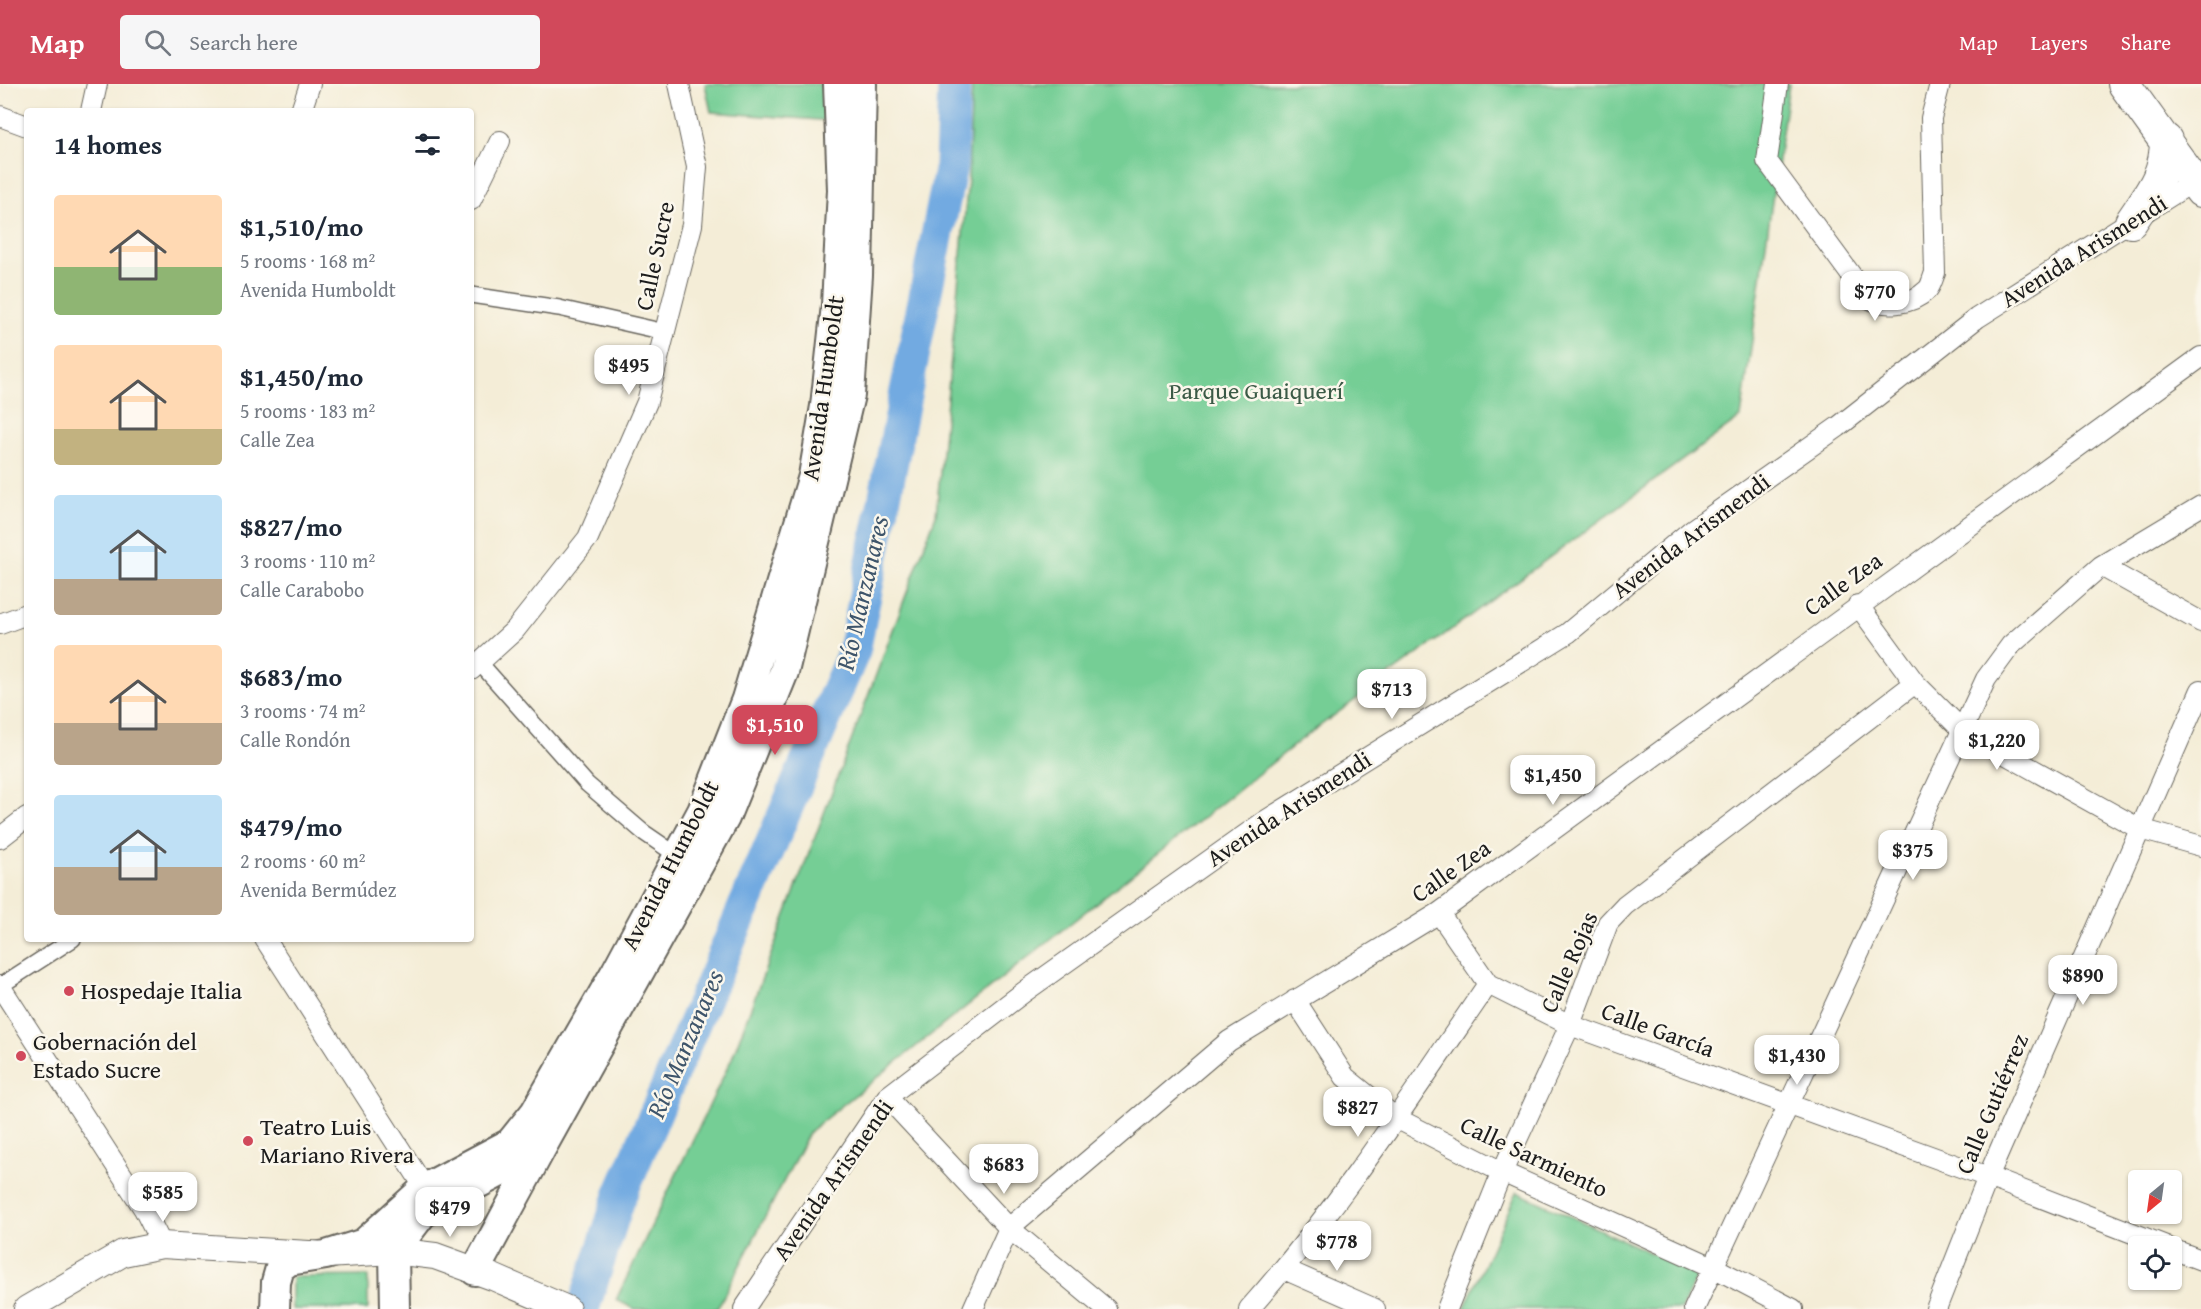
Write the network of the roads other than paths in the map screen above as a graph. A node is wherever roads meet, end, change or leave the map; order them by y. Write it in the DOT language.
graph roads {
  1 [pos="97,84"];
  2 [pos="310,84"];
  3 [pos="679,84"];
  4 [pos="838,84"];
  5 [pos="862,84"];
  6 [pos="1778,84"];
  7 [pos="1940,84"];
  8 [pos="2124,84"];
  9 [pos="2148,84"];
  10 [pos="92,108"];
  11 [pos="302,108"];
  12 [pos="0,116"];
  13 [pos="24,125"];
  14 [pos="2166,140"];
  15 [pos="500,141"];
  16 [pos="2199,175"];
  17 [pos="474,194"];
  18 [pos="2131,222"];
  19 [pos="474,295"];
  20 [pos="665,332"];
  21 [pos="2201,357"];
  22 [pos="2201,506"];
  23 [pos="2101,566"];
  24 [pos="1858,605"];
  25 [pos="24,615"];
  26 [pos="2201,622"];
  27 [pos="0,624"];
  28 [pos="475,666"];
  29 [pos="1915,683"];
  30 [pos="2201,690"];
  31 [pos="1962,730"];
  32 [pos="24,820"];
  33 [pos="2140,829"];
  34 [pos="0,838"];
  35 [pos="2201,846"];
  36 [pos="678,856"];
  37 [pos="1438,913"];
  38 [pos="68,942"];
  39 [pos="266,942"];
  40 [pos="1488,984"];
  41 [pos="0,986"];
  42 [pos="1295,1000"];
  43 [pos="1570,1025"];
  44 [pos="887,1097"];
  45 [pos="1790,1104"];
  46 [pos="1396,1118"];
  47 [pos="540,1151"];
  48 [pos="1502,1172"];
  49 [pos="1988,1177"];
  50 [pos="425,1188"];
  51 [pos="1009,1228"];
  52 [pos="2140,1236"];
  53 [pos="162,1245"];
  54 [pos="394,1251"];
  55 [pos="2182,1253"];
  56 [pos="326,1255"];
  57 [pos="2201,1260"];
  58 [pos="1713,1267"];
  59 [pos="1284,1269"];
  60 [pos="484,1274"];
  61 [pos="27,1309"];
  62 [pos="275,1309"];
  63 [pos="395,1309"];
  64 [pos="567,1309"];
  65 [pos="744,1309"];
  66 [pos="973,1309"];
  67 [pos="1106,1309"];
  68 [pos="1249,1309"];
  69 [pos="1375,1309"];
  70 [pos="1446,1309"];
  71 [pos="1694,1309"];
  72 [pos="1793,1309"];
  73 [pos="1936,1309"];
  1 -- 10 [label="street"];
  2 -- 11 [label="street"];
  3 -- 20 [label="street, Calle Sucre"];
  4 -- 36 [label="main road, Avenida Humboldt"];
  5 -- 47 [label="main road, Avenida Humboldt"];
  6 -- 7 [label="street"];
  8 -- 14 [label="main road"];
  9 -- 16 [label="main road"];
  12 -- 13 [label="street"];
  14 -- 16 [label="main road"];
  14 -- 18 [label="main road"];
  15 -- 17 [label="street"];
  16 -- 18 [label="street, Avenida Arismendi"];
  18 -- 44 [label="street, Avenida Arismendi"];
  19 -- 20 [label="street"];
  20 -- 28 [label="street, Calle Sucre"];
  21 -- 24 [label="street, Calle Zea"];
  22 -- 23 [label="street"];
  23 -- 26 [label="street"];
  23 -- 31 [label="street"];
  24 -- 29 [label="street"];
  24 -- 37 [label="street, Calle Zea"];
  25 -- 27 [label="street"];
  28 -- 36 [label="street"];
  29 -- 31 [label="street"];
  29 -- 43 [label="street, Calle Rojas"];
  30 -- 33 [label="street, Calle Gutiérrez"];
  31 -- 33 [label="street"];
  31 -- 45 [label="street"];
  32 -- 34 [label="street"];
  33 -- 35 [label="street"];
  33 -- 49 [label="street, Calle Gutiérrez"];
  36 -- 50 [label="main road, Avenida Humboldt"];
  37 -- 40 [label="street, Calle García"];
  37 -- 42 [label="street, Calle Zea"];
  38 -- 41 [label="street"];
  39 -- 50 [label="street"];
  40 -- 43 [label="street, Calle García"];
  40 -- 46 [label="street"];
  41 -- 53 [label="street"];
  42 -- 46 [label="street, Calle Sarmiento"];
  42 -- 51 [label="street, Calle Zea"];
  43 -- 45 [label="street, Calle García"];
  43 -- 48 [label="street, Calle Rojas"];
  44 -- 51 [label="street"];
  44 -- 65 [label="street, Avenida Arismendi"];
  45 -- 49 [label="street, Calle García"];
  45 -- 58 [label="street"];
  46 -- 48 [label="street, Calle Sarmiento"];
  46 -- 59 [label="street"];
  47 -- 54 [label="main road"];
  47 -- 60 [label="main road, Avenida Humboldt"];
  48 -- 58 [label="street, Calle Sarmiento"];
  48 -- 70 [label="street, Calle Rojas"];
  49 -- 52 [label="street, Calle García"];
  49 -- 73 [label="street, Calle Gutiérrez"];
  50 -- 56 [label="main road, Avenida Humboldt"];
  51 -- 66 [label="street, Calle Zea"];
  51 -- 67 [label="street"];
  53 -- 56 [label="street"];
  53 -- 61 [label="street"];
  54 -- 56 [label="street"];
  54 -- 60 [label="street"];
  54 -- 63 [label="main road"];
  55 -- 57 [label="street"];
  56 -- 62 [label="main road, Avenida Humboldt"];
  58 -- 71 [label="street"];
  58 -- 72 [label="street, Calle Sarmiento"];
  59 -- 68 [label="street"];
  59 -- 69 [label="street"];
  60 -- 64 [label="street"];
}
